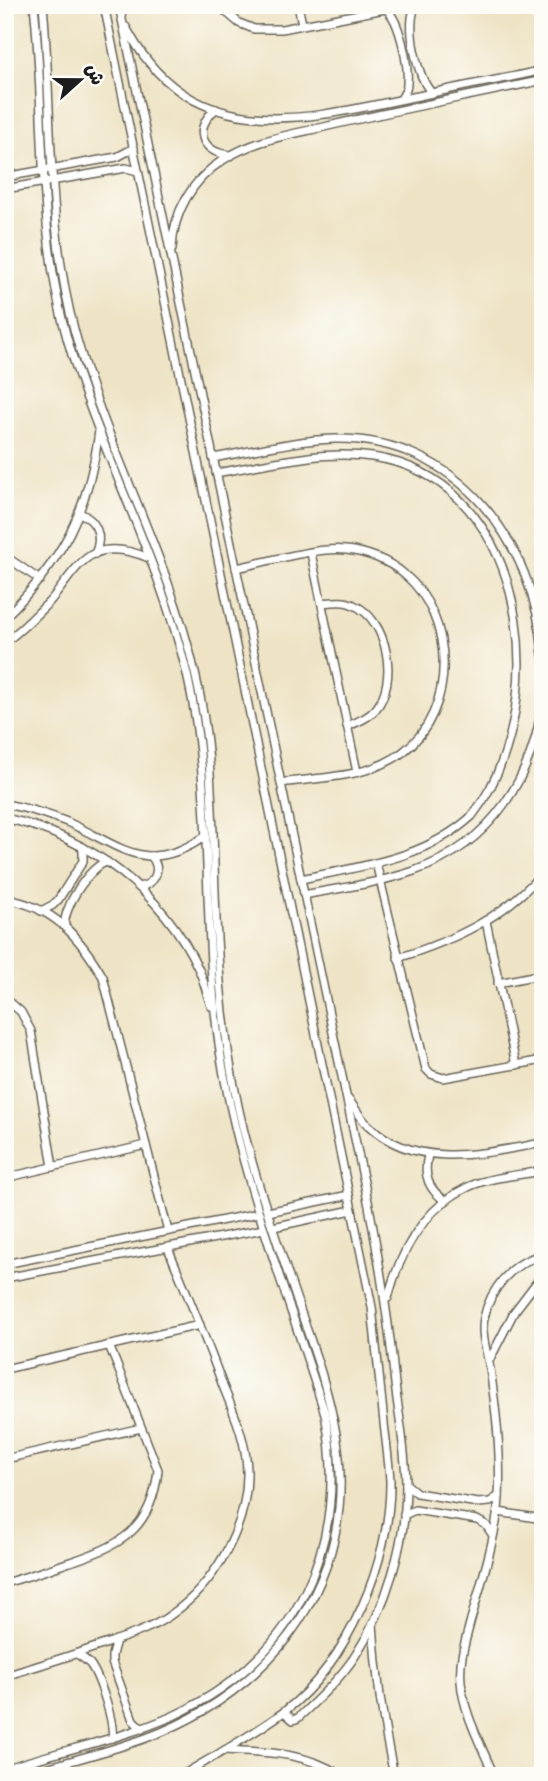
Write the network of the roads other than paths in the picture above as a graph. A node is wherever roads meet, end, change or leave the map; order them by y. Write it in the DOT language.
graph roads {
  1 [pos="34,5"];
  2 [pos="43,5"];
  3 [pos="104,5"];
  4 [pos="218,5"];
  5 [pos="298,5"];
  6 [pos="405,5"];
  7 [pos="416,5"];
  8 [pos="119,6"];
  9 [pos="386,9"];
  10 [pos="302,24"];
  11 [pos="543,69"];
  12 [pos="543,80"];
  13 [pos="432,93"];
  14 [pos="401,99"];
  15 [pos="216,109"];
  16 [pos="134,148"];
  17 [pos="231,155"];
  18 [pos="47,169"];
  19 [pos="138,171"];
  20 [pos="5,177"];
  21 [pos="48,182"];
  22 [pos="5,189"];
  23 [pos="172,260"];
  24 [pos="99,430"];
  25 [pos="213,458"];
  26 [pos="216,473"];
  27 [pos="80,513"];
  28 [pos="312,553"];
  29 [pos="95,554"];
  30 [pos="5,555"];
  31 [pos="149,558"];
  32 [pos="236,568"];
  33 [pos="40,580"];
  34 [pos="517,585"];
  35 [pos="322,603"];
  36 [pos="5,617"];
  37 [pos="5,642"];
  38 [pos="543,655"];
  39 [pos="543,696"];
  40 [pos="347,726"];
  41 [pos="510,765"];
  42 [pos="357,772"];
  43 [pos="281,783"];
  44 [pos="5,804"];
  45 [pos="5,818"];
  46 [pos="206,836"];
  47 [pos="83,847"];
  48 [pos="151,856"];
  49 [pos="107,862"];
  50 [pos="376,863"];
  51 [pos="543,872"];
  52 [pos="301,879"];
  53 [pos="379,880"];
  54 [pos="139,887"];
  55 [pos="304,895"];
  56 [pos="5,899"];
  57 [pos="40,911"];
  58 [pos="486,920"];
  59 [pos="65,927"];
  60 [pos="398,958"];
  61 [pos="543,974"];
  62 [pos="498,983"];
  63 [pos="5,998"];
  64 [pos="216,1020"];
  65 [pos="543,1060"];
  66 [pos="516,1065"];
  67 [pos="347,1097"];
  68 [pos="543,1143"];
  69 [pos="146,1145"];
  70 [pos="428,1155"];
  71 [pos="248,1165"];
  72 [pos="53,1167"];
  73 [pos="543,1171"];
  74 [pos="5,1178"];
  75 [pos="349,1195"];
  76 [pos="446,1201"];
  77 [pos="352,1210"];
  78 [pos="264,1212"];
  79 [pos="268,1228"];
  80 [pos="168,1231"];
  81 [pos="168,1248"];
  82 [pos="277,1255"];
  83 [pos="543,1255"];
  84 [pos="5,1264"];
  85 [pos="543,1274"];
  86 [pos="5,1278"];
  87 [pos="386,1303"];
  88 [pos="200,1325"];
  89 [pos="109,1345"];
  90 [pos="489,1361"];
  91 [pos="5,1369"];
  92 [pos="141,1428"];
  93 [pos="5,1459"];
  94 [pos="406,1484"];
  95 [pos="499,1496"];
  96 [pos="498,1512"];
  97 [pos="404,1515"];
  98 [pos="543,1519"];
  99 [pos="492,1534"];
  100 [pos="5,1583"];
  101 [pos="373,1623"];
  102 [pos="117,1640"];
  103 [pos="77,1654"];
  104 [pos="5,1676"];
  105 [pos="284,1712"];
  106 [pos="142,1729"];
  107 [pos="112,1738"];
  108 [pos="224,1750"];
  109 [pos="5,1769"];
  110 [pos="21,1776"];
  111 [pos="181,1776"];
  112 [pos="342,1776"];
  113 [pos="394,1776"];
  114 [pos="494,1776"];
  1 -- 18 [label="street"];
  2 -- 18 [label="street"];
  3 -- 16 [label="street"];
  4 -- 10 [label="street"];
  5 -- 10 [label="street"];
  6 -- 9 [label="street"];
  7 -- 13 [label="street"];
  8 -- 15 [label="street"];
  8 -- 23 [label="street"];
  9 -- 10 [label="street"];
  9 -- 14 [label="street"];
  11 -- 13 [label="street"];
  12 -- 17 [label="street"];
  13 -- 14 [label="street"];
  14 -- 15 [label="street"];
  15 -- 17 [label="street"];
  16 -- 18 [label="street"];
  16 -- 19 [label="street"];
  17 -- 23 [label="street"];
  18 -- 20 [label="street"];
  18 -- 21 [label="street"];
  19 -- 21 [label="street"];
  19 -- 75 [label="street"];
  21 -- 22 [label="street"];
  21 -- 24 [label="street"];
  21 -- 71 [label="street"];
  23 -- 25 [label="street"];
  24 -- 27 [label="street"];
  24 -- 31 [label="street"];
  25 -- 26 [label="street"];
  25 -- 38 [label="street"];
  26 -- 32 [label="street"];
  26 -- 34 [label="street"];
  27 -- 29 [label="street"];
  27 -- 33 [label="street"];
  28 -- 32 [label="street"];
  28 -- 35 [label="street"];
  28 -- 42 [label="street"];
  29 -- 31 [label="street"];
  29 -- 37 [label="street"];
  30 -- 33 [label="street"];
  31 -- 46 [label="street"];
  32 -- 43 [label="street"];
  33 -- 36 [label="street"];
  35 -- 40 [label="street"];
  35 -- 40 [label="street"];
  39 -- 53 [label="street"];
  40 -- 42 [label="street"];
  41 -- 50 [label="street"];
  42 -- 43 [label="street"];
  43 -- 52 [label="street"];
  44 -- 48 [label="street"];
  45 -- 47 [label="street"];
  46 -- 48 [label="street"];
  46 -- 64 [label="street"];
  47 -- 49 [label="street"];
  47 -- 57 [label="street"];
  48 -- 54 [label="street"];
  49 -- 54 [label="street"];
  49 -- 59 [label="street"];
  50 -- 52 [label="street"];
  50 -- 53 [label="street"];
  51 -- 58 [label="street"];
  52 -- 55 [label="street"];
  53 -- 55 [label="street"];
  53 -- 60 [label="street"];
  54 -- 64 [label="street"];
  55 -- 67 [label="street"];
  56 -- 57 [label="street"];
  57 -- 59 [label="street"];
  58 -- 60 [label="street"];
  58 -- 62 [label="street"];
  59 -- 69 [label="street"];
  60 -- 66 [label="street"];
  61 -- 62 [label="street"];
  62 -- 66 [label="street"];
  63 -- 72 [label="street"];
  64 -- 71 [label="street"];
  65 -- 66 [label="street"];
  67 -- 70 [label="street"];
  67 -- 87 [label="street"];
  68 -- 70 [label="street"];
  69 -- 72 [label="street"];
  69 -- 80 [label="street"];
  70 -- 76 [label="street"];
  71 -- 78 [label="street"];
  72 -- 74 [label="street"];
  73 -- 76 [label="street"];
  75 -- 77 [label="street"];
  75 -- 78 [label="street"];
  76 -- 87 [label="street"];
  77 -- 79 [label="street"];
  77 -- 105 [label="street"];
  78 -- 79 [label="street"];
  78 -- 80 [label="street"];
  79 -- 81 [label="street"];
  79 -- 82 [label="street"];
  80 -- 84 [label="street"];
  81 -- 86 [label="street"];
  81 -- 88 [label="street"];
  82 -- 106 [label="street"];
  82 -- 110 [label="street"];
  83 -- 90 [label="street"];
  85 -- 90 [label="street"];
  87 -- 94 [label="street"];
  88 -- 89 [label="street"];
  88 -- 102 [label="street"];
  89 -- 91 [label="street"];
  89 -- 92 [label="street"];
  90 -- 95 [label="street"];
  92 -- 93 [label="street"];
  92 -- 100 [label="street"];
  94 -- 95 [label="street"];
  94 -- 97 [label="street"];
  95 -- 96 [label="street"];
  96 -- 98 [label="street"];
  96 -- 99 [label="street"];
  97 -- 99 [label="street"];
  97 -- 101 [label="street"];
  99 -- 114 [label="street"];
  101 -- 105 [label="street"];
  101 -- 113 [label="street"];
  102 -- 103 [label="street"];
  102 -- 106 [label="street"];
  103 -- 104 [label="street"];
  103 -- 107 [label="street"];
  105 -- 108 [label="street"];
  106 -- 107 [label="street"];
  107 -- 109 [label="street"];
  108 -- 111 [label="street"];
  108 -- 112 [label="street"];
}
